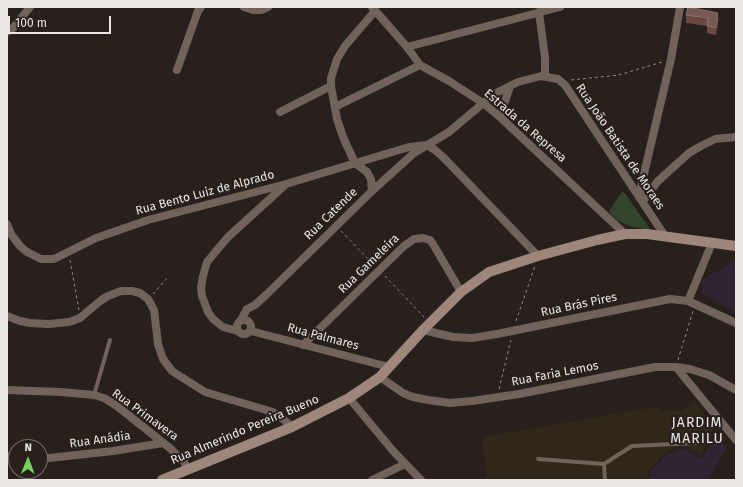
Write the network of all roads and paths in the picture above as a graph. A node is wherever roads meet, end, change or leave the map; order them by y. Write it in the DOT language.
graph roads {
  1 [pos="30,7"];
  2 [pos="201,7"];
  3 [pos="244,7"];
  4 [pos="268,7"];
  5 [pos="560,7"];
  6 [pos="680,7"];
  7 [pos="373,9"];
  8 [pos="539,12"];
  9 [pos="7,32"];
  10 [pos="407,47"];
  11 [pos="671,59"];
  12 [pos="420,65"];
  13 [pos="177,70"];
  14 [pos="545,76"];
  15 [pos="561,81"];
  16 [pos="331,86"];
  17 [pos="510,86"];
  18 [pos="483,103"];
  19 [pos="335,107"];
  20 [pos="280,112"];
  21 [pos="500,117"];
  22 [pos="736,137"];
  23 [pos="427,145"];
  24 [pos="355,164"];
  25 [pos="286,184"];
  26 [pos="372,191"];
  27 [pos="641,198"];
  28 [pos="7,224"];
  29 [pos="625,234"];
  30 [pos="665,236"];
  31 [pos="712,243"];
  32 [pos="736,246"];
  33 [pos="69,252"];
  34 [pos="538,256"];
  35 [pos="168,276"];
  36 [pos="461,292"];
  37 [pos="148,299"];
  38 [pos="692,302"];
  39 [pos="255,305"];
  40 [pos="7,316"];
  41 [pos="80,318"];
  42 [pos="242,320"];
  43 [pos="736,323"];
  44 [pos="251,328"];
  45 [pos="423,330"];
  46 [pos="238,331"];
  47 [pos="110,340"];
  48 [pos="303,345"];
  49 [pos="676,366"];
  50 [pos="389,367"];
  51 [pos="380,377"];
  52 [pos="7,390"];
  53 [pos="736,390"];
  54 [pos="94,395"];
  55 [pos="349,398"];
  56 [pos="292,427"];
  57 [pos="736,440"];
  58 [pos="163,443"];
  59 [pos="696,443"];
  60 [pos="48,458"];
  61 [pos="538,459"];
  62 [pos="405,464"];
  63 [pos="604,464"];
  64 [pos="188,469"];
  65 [pos="162,480"];
  66 [pos="372,480"];
  67 [pos="421,480"];
  68 [pos="605,480"];
  1 -- 9 [label="street"];
  2 -- 13 [label="street"];
  3 -- 4 [label="street"];
  5 -- 8 [label="street"];
  6 -- 11 [label="street"];
  7 -- 10 [label="street, Estrada da Represa"];
  7 -- 16 [label="street"];
  8 -- 10 [label="street"];
  8 -- 14 [label="street"];
  10 -- 12 [label="street, Estrada da Represa"];
  11 -- 15 [label="path"];
  11 -- 27 [label="street"];
  12 -- 18 [label="street, Estrada da Represa"];
  12 -- 19 [label="street"];
  14 -- 15 [label="street, Rua João Batista de Moraes"];
  14 -- 17 [label="street, Rua João Batista de Moraes"];
  15 -- 27 [label="street, Rua João Batista de Moraes"];
  16 -- 19 [label="street"];
  16 -- 20 [label="street"];
  17 -- 18 [label="street, Rua João Batista de Moraes"];
  17 -- 21 [label="street"];
  18 -- 21 [label="street, Estrada da Represa"];
  18 -- 23 [label="street, Rua João Batista de Moraes"];
  19 -- 24 [label="street"];
  21 -- 29 [label="street, Estrada da Represa"];
  22 -- 27 [label="street"];
  23 -- 24 [label="street, Rua Bento Luiz de Alprado"];
  23 -- 26 [label="street, Rua Catende"];
  23 -- 34 [label="street"];
  24 -- 25 [label="street, Rua Bento Luiz de Alprado"];
  24 -- 26 [label="street"];
  25 -- 33 [label="street, Rua Bento Luiz de Alprado"];
  25 -- 46 [label="street, Rua Palmares"];
  26 -- 39 [label="street, Rua Catende"];
  27 -- 30 [label="street, Rua João Batista de Moraes"];
  28 -- 33 [label="street, Rua Bento Luiz de Alprado"];
  29 -- 30 [label="main road, Rua Almerindo Pereira Bueno"];
  29 -- 34 [label="main road, Rua Almerindo Pereira Bueno"];
  30 -- 31 [label="main road, Rua Almerindo Pereira Bueno"];
  31 -- 32 [label="main road, Rua Almerindo Pereira Bueno"];
  31 -- 38 [label="street"];
  33 -- 41 [label="path"];
  34 -- 36 [label="main road, Rua Almerindo Pereira Bueno"];
  35 -- 37 [label="path"];
  36 -- 45 [label="main road, Rua Almerindo Pereira Bueno"];
  36 -- 48 [label="street, Rua Gameleira"];
  37 -- 41 [label="street"];
  37 -- 56 [label="street"];
  38 -- 43 [label="street, Rua Brás Pires"];
  38 -- 45 [label="street, Rua Brás Pires"];
  38 -- 49 [label="path"];
  39 -- 42 [label="street, Rua Catende"];
  39 -- 44 [label="street"];
  40 -- 41 [label="street"];
  42 -- 44 [label="street, Rua Palmares"];
  42 -- 46 [label="street"];
  44 -- 46 [label="street, Rua Palmares"];
  44 -- 48 [label="street, Rua Palmares"];
  45 -- 50 [label="main road, Rua Almerindo Pereira Bueno"];
  47 -- 54 [label="lane"];
  48 -- 50 [label="street, Rua Palmares"];
  49 -- 51 [label="street, Rua Faria Lemos"];
  49 -- 53 [label="street, Rua Faria Lemos"];
  49 -- 57 [label="street"];
  50 -- 51 [label="main road, Rua Almerindo Pereira Bueno"];
  51 -- 55 [label="main road, Rua Almerindo Pereira Bueno"];
  52 -- 54 [label="street, Rua Primavera"];
  54 -- 58 [label="street, Rua Primavera"];
  55 -- 56 [label="main road, Rua Almerindo Pereira Bueno"];
  55 -- 62 [label="street"];
  56 -- 64 [label="main road, Rua Almerindo Pereira Bueno"];
  58 -- 60 [label="street, Rua Anádia"];
  58 -- 64 [label="street, Rua Primavera"];
  59 -- 63 [label="lane"];
  61 -- 63 [label="lane"];
  62 -- 66 [label="street"];
  62 -- 67 [label="street"];
  63 -- 68 [label="lane"];
  64 -- 65 [label="main road, Rua Almerindo Pereira Bueno"];
}
